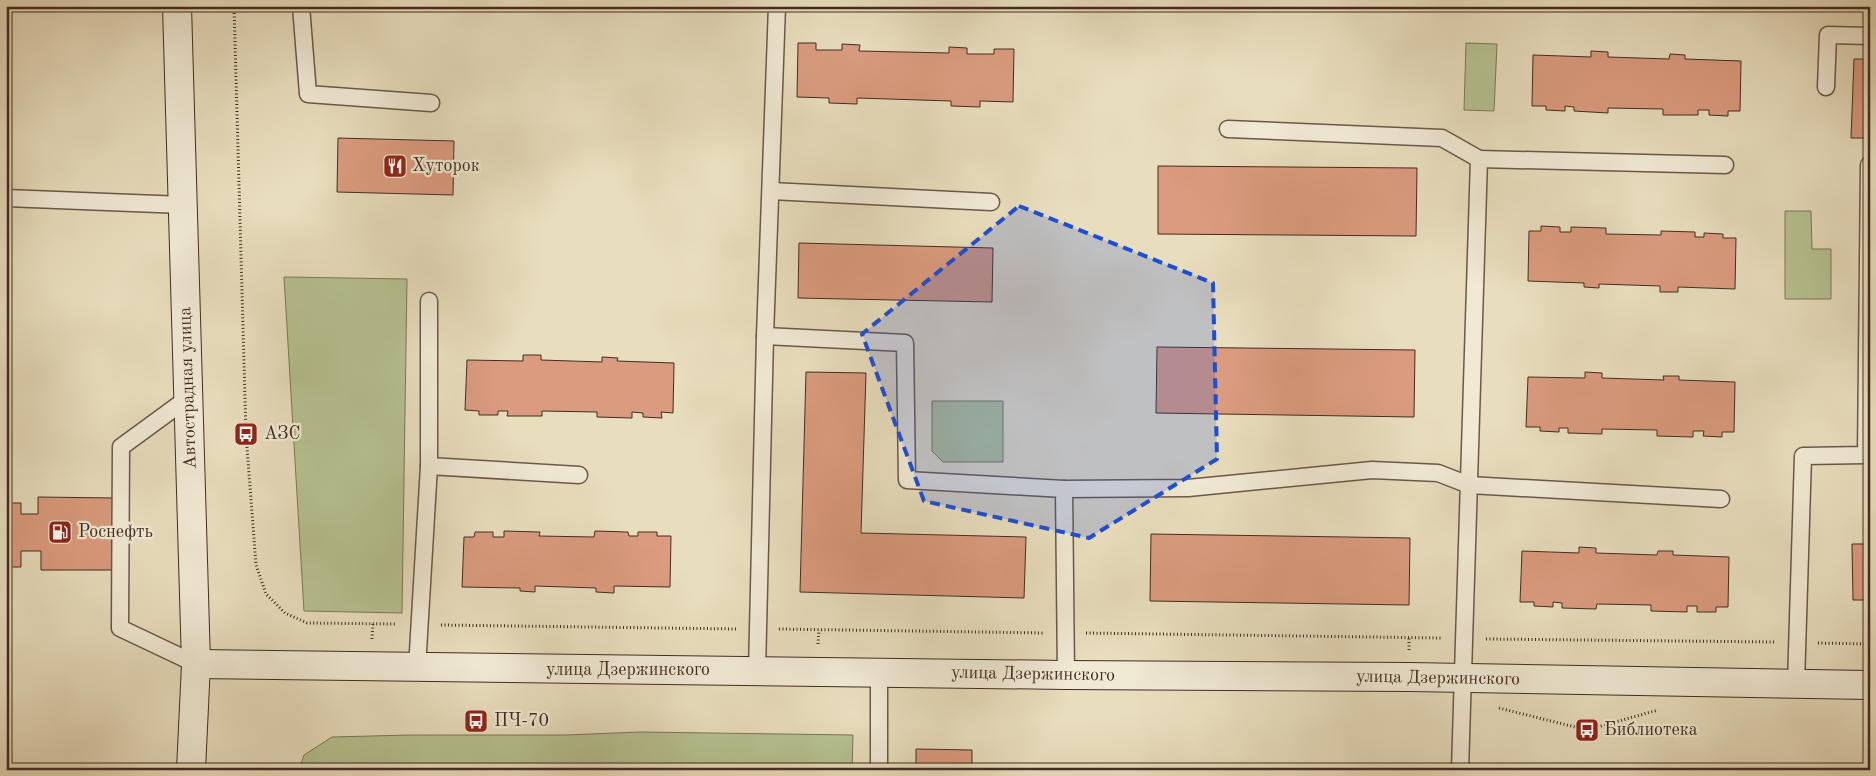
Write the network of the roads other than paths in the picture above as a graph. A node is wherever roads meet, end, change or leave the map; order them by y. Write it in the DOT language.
graph roads {
  1 [pos="177,6"];
  2 [pos="301,6"];
  3 [pos="777,6"];
  4 [pos="1870,36"];
  5 [pos="1826,87"];
  6 [pos="431,103"];
  7 [pos="1228,129"];
  8 [pos="1479,159"];
  9 [pos="1725,165"];
  10 [pos="1869,165"];
  11 [pos="771,191"];
  12 [pos="6,198"];
  13 [pos="991,202"];
  14 [pos="183,205"];
  15 [pos="429,301"];
  16 [pos="765,336"];
  17 [pos="188,398"];
  18 [pos="429,466"];
  19 [pos="579,475"];
  20 [pos="1469,485"];
  21 [pos="1064,489"];
  22 [pos="1721,499"];
  23 [pos="196,664"];
  24 [pos="417,668"];
  25 [pos="757,671"];
  26 [pos="879,672"];
  27 [pos="1066,675"];
  28 [pos="1462,678"];
  29 [pos="1796,684"];
  30 [pos="1870,685"];
  31 [pos="191,770"];
  32 [pos="879,770"];
  33 [pos="1460,770"];
  1 -- 14 [label="street, Автострадная улица"];
  2 -- 6 [label="lane"];
  3 -- 11 [label="lane"];
  4 -- 5 [label="lane"];
  7 -- 8 [label="lane"];
  8 -- 9 [label="lane"];
  8 -- 20 [label="lane"];
  10 -- 29 [label="lane"];
  11 -- 13 [label="lane"];
  11 -- 16 [label="lane"];
  12 -- 14 [label="lane"];
  14 -- 17 [label="street, Автострадная улица"];
  15 -- 18 [label="lane"];
  16 -- 21 [label="lane"];
  16 -- 25 [label="lane"];
  17 -- 23 [label="street, Автострадная улица"];
  17 -- 23 [label="lane"];
  18 -- 19 [label="lane"];
  18 -- 24 [label="lane"];
  20 -- 21 [label="lane"];
  20 -- 22 [label="lane"];
  20 -- 28 [label="lane"];
  21 -- 27 [label="lane"];
  23 -- 24 [label="street, улица Дзержинского"];
  23 -- 31 [label="street, Автострадная улица"];
  24 -- 25 [label="street, улица Дзержинского"];
  25 -- 26 [label="street, улица Дзержинского"];
  26 -- 27 [label="street, улица Дзержинского"];
  26 -- 32 [label="lane"];
  27 -- 28 [label="street, улица Дзержинского"];
  28 -- 29 [label="street, улица Дзержинского"];
  28 -- 33 [label="lane"];
  29 -- 30 [label="street, улица Дзержинского"];
}
